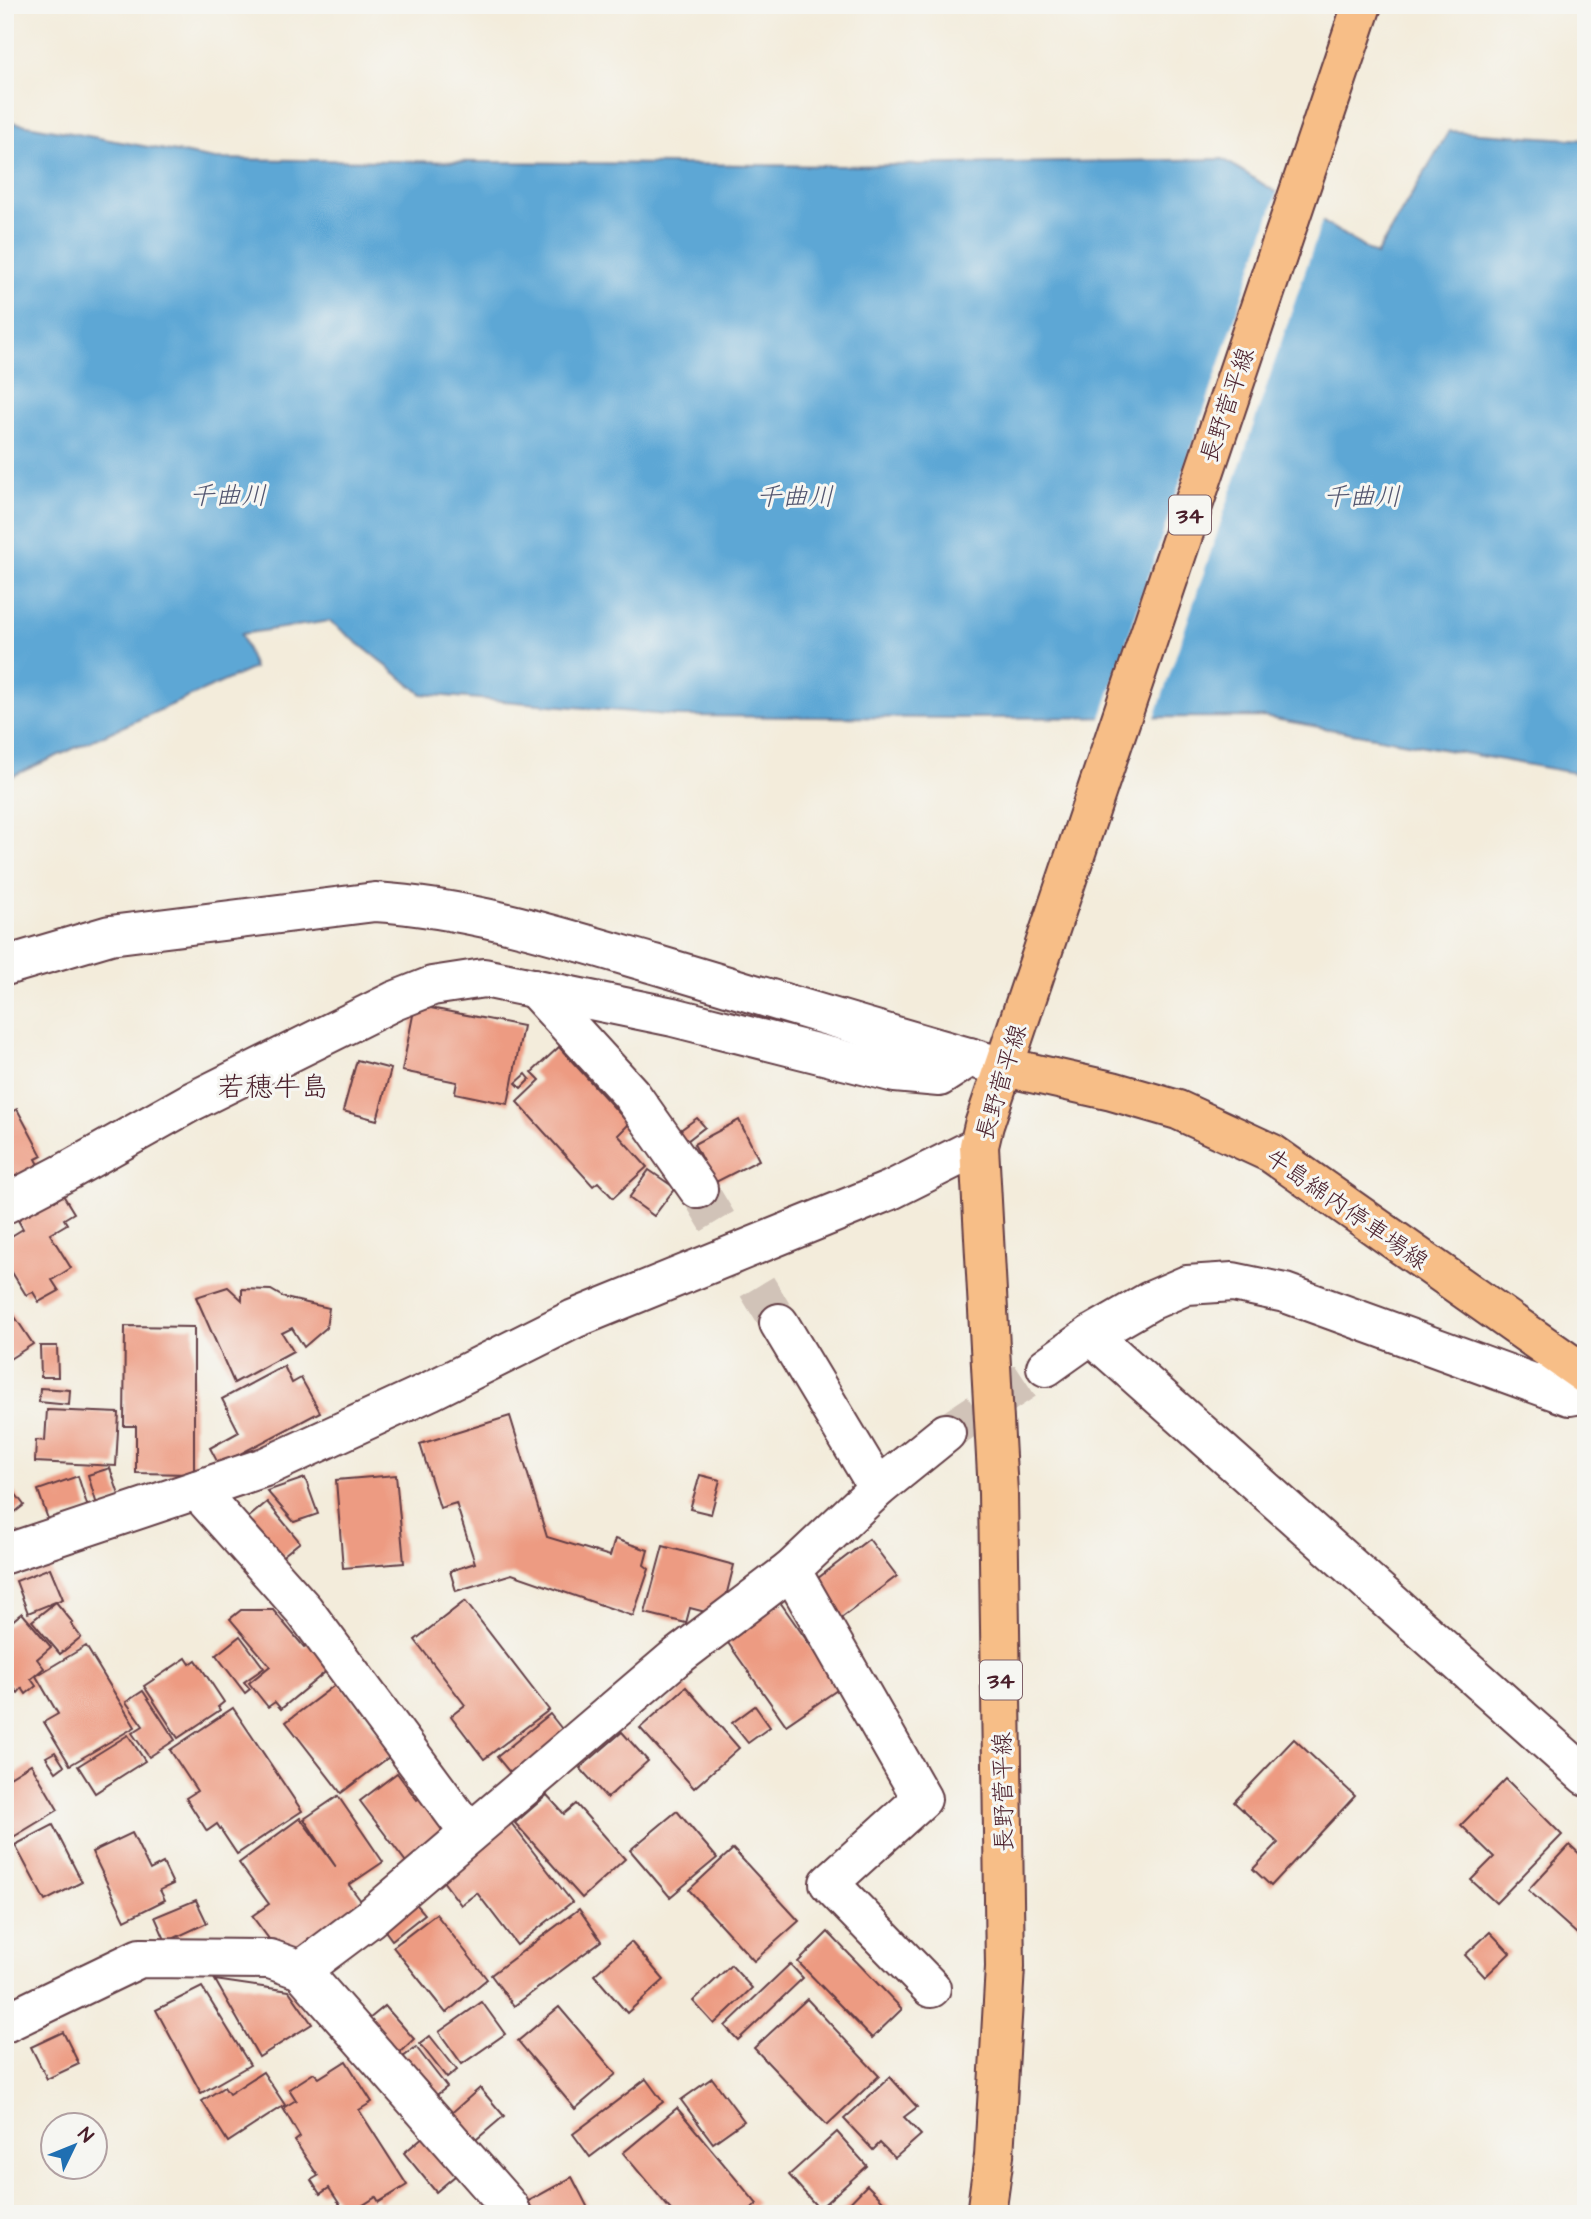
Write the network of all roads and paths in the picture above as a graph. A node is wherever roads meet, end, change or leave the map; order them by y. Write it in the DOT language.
graph roads {
  1 [pos="1362,5"];
  2 [pos="5,966"];
  3 [pos="534,988"];
  4 [pos="987,1062"];
  5 [pos="979,1146"];
  6 [pos="698,1189"];
  7 [pos="5,1204"];
  8 [pos="779,1323"];
  9 [pos="1091,1335"];
  10 [pos="1046,1367"];
  11 [pos="1586,1375"];
  12 [pos="1586,1394"];
  13 [pos="946,1433"];
  14 [pos="878,1488"];
  15 [pos="197,1490"];
  16 [pos="5,1554"];
  17 [pos="791,1570"];
  18 [pos="1586,1776"];
  19 [pos="469,1833"];
  20 [pos="300,1970"];
  21 [pos="930,1988"];
  22 [pos="5,2023"];
  23 [pos="512,2214"];
  24 [pos="986,2214"];
  1 -- 4 [label="main road, 長野菅平線 / 34"];
  2 -- 4 [label="street"];
  3 -- 4 [label="street"];
  3 -- 6 [label="street"];
  3 -- 7 [label="street"];
  4 -- 5 [label="main road, 長野菅平線 / 34"];
  4 -- 11 [label="main road, 牛島綿内停車場線"];
  5 -- 15 [label="street"];
  5 -- 24 [label="main road, 長野菅平線 / 34"];
  8 -- 14 [label="street"];
  9 -- 10 [label="street"];
  9 -- 12 [label="street"];
  9 -- 18 [label="street"];
  13 -- 14 [label="street"];
  14 -- 17 [label="street"];
  15 -- 16 [label="street"];
  15 -- 19 [label="street"];
  17 -- 19 [label="street"];
  17 -- 21 [label="street"];
  19 -- 20 [label="street"];
  20 -- 22 [label="street"];
  20 -- 23 [label="street"];
}
